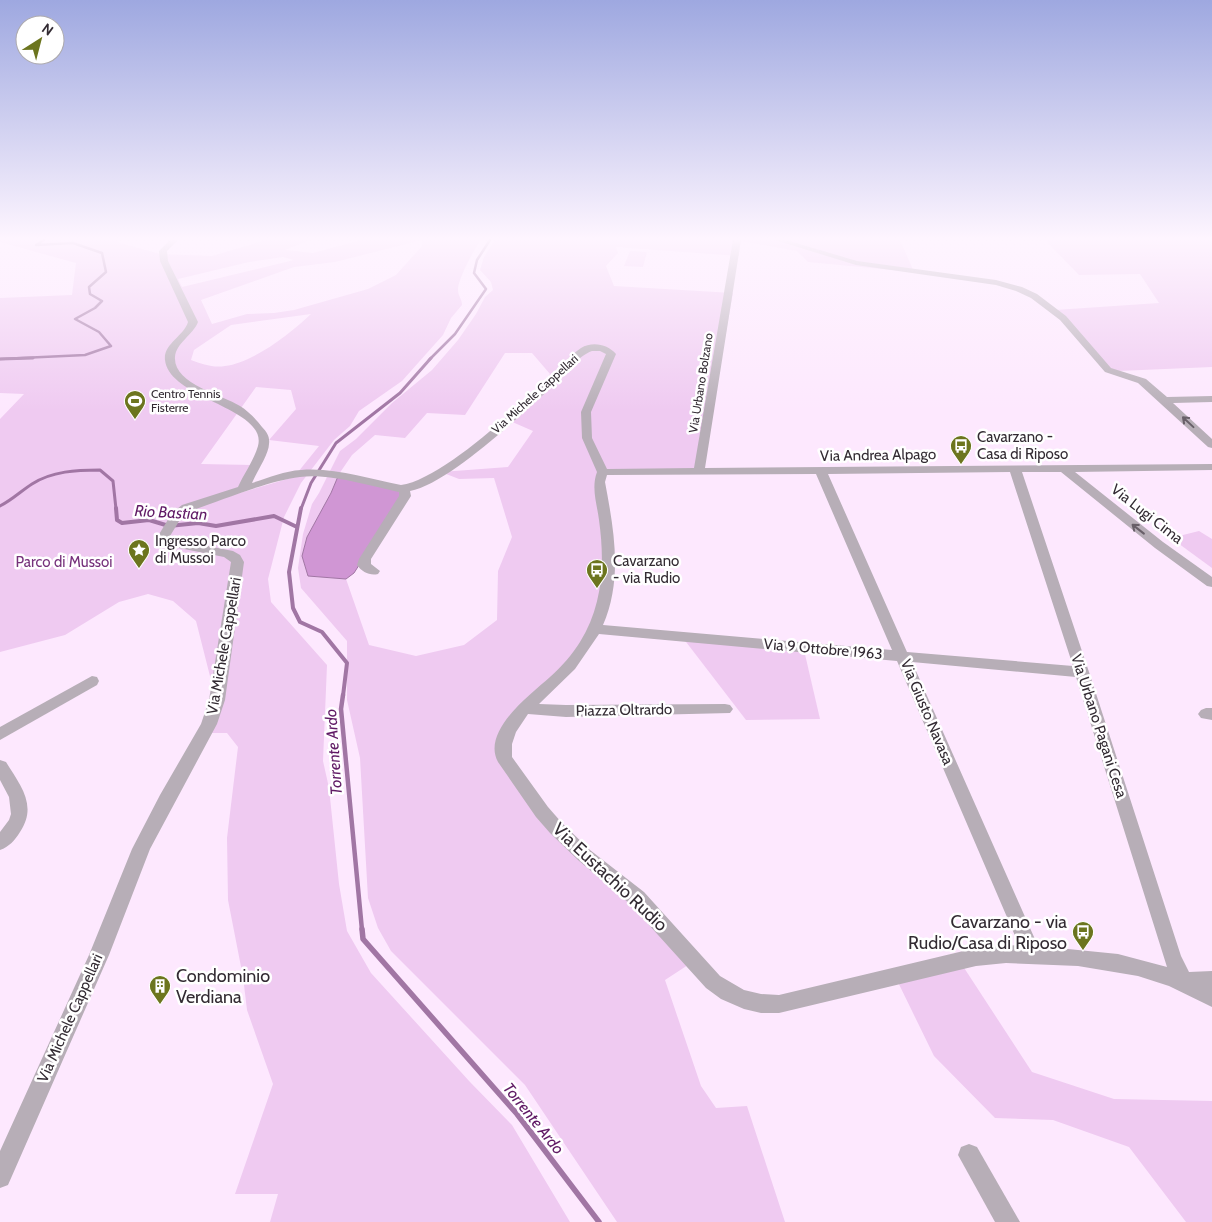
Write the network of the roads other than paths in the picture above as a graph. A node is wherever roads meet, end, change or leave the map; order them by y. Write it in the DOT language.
graph roads {
  1 [pos="181,297"];
  2 [pos="728,297"];
  3 [pos="1033,297"];
  4 [pos="1212,399"];
  5 [pos="1164,400"];
  6 [pos="1212,445"];
  7 [pos="1212,467"];
  8 [pos="1064,468"];
  9 [pos="1015,469"];
  10 [pos="821,471"];
  11 [pos="604,472"];
  12 [pos="699,472"];
  13 [pos="243,488"];
  14 [pos="404,489"];
  15 [pos="373,571"];
  16 [pos="1212,583"];
  17 [pos="594,629"];
  18 [pos="903,657"];
  19 [pos="1082,672"];
  20 [pos="92,681"];
  21 [pos="524,708"];
  22 [pos="725,709"];
  23 [pos="0,734"];
  24 [pos="0,766"];
  25 [pos="0,843"];
  26 [pos="1032,954"];
  27 [pos="1212,980"];
  28 [pos="1184,982"];
  29 [pos="1212,998"];
  30 [pos="969,1155"];
  31 [pos="0,1178"];
  32 [pos="1008,1222"];
  1 -- 13 [label="street"];
  2 -- 12 [label="street, Via Urbano Bolzano"];
  3 -- 5 [label="street"];
  4 -- 5 [label="street"];
  6 -- 5 [label="street, one-way"];
  7 -- 8 [label="street, Via Andrea Alpago"];
  8 -- 9 [label="street, Via Andrea Alpago"];
  16 -- 8 [label="street, Via Lugi Cima, one-way"];
  9 -- 10 [label="street, Via Andrea Alpago"];
  9 -- 19 [label="street, Via Urbano Pagani Cesa"];
  10 -- 12 [label="street, Via Andrea Alpago"];
  10 -- 18 [label="street, Via Giusto Navasa"];
  11 -- 12 [label="street, Via Andrea Alpago"];
  11 -- 14 [label="street, Via Michele Cappellari"];
  11 -- 17 [label="street, Via Eustachio Rudio"];
  13 -- 14 [label="street, Via Michele Cappellari"];
  13 -- 31 [label="street, Via Michele Cappellari"];
  14 -- 15 [label="street"];
  17 -- 18 [label="street, Via 9 Ottobre 1963"];
  17 -- 21 [label="street, Via Eustachio Rudio"];
  18 -- 19 [label="street, Via 9 Ottobre 1963"];
  18 -- 26 [label="street, Via Giusto Navasa"];
  19 -- 28 [label="street, Via Urbano Pagani Cesa"];
  20 -- 23 [label="street"];
  21 -- 22 [label="street, Piazza Oltrardo"];
  21 -- 26 [label="street, Via Eustachio Rudio"];
  24 -- 25 [label="street"];
  26 -- 28 [label="street, Via Eustachio Rudio"];
  27 -- 28 [label="street"];
  28 -- 29 [label="street, Via Eustachio Rudio"];
  30 -- 32 [label="street"];
}
